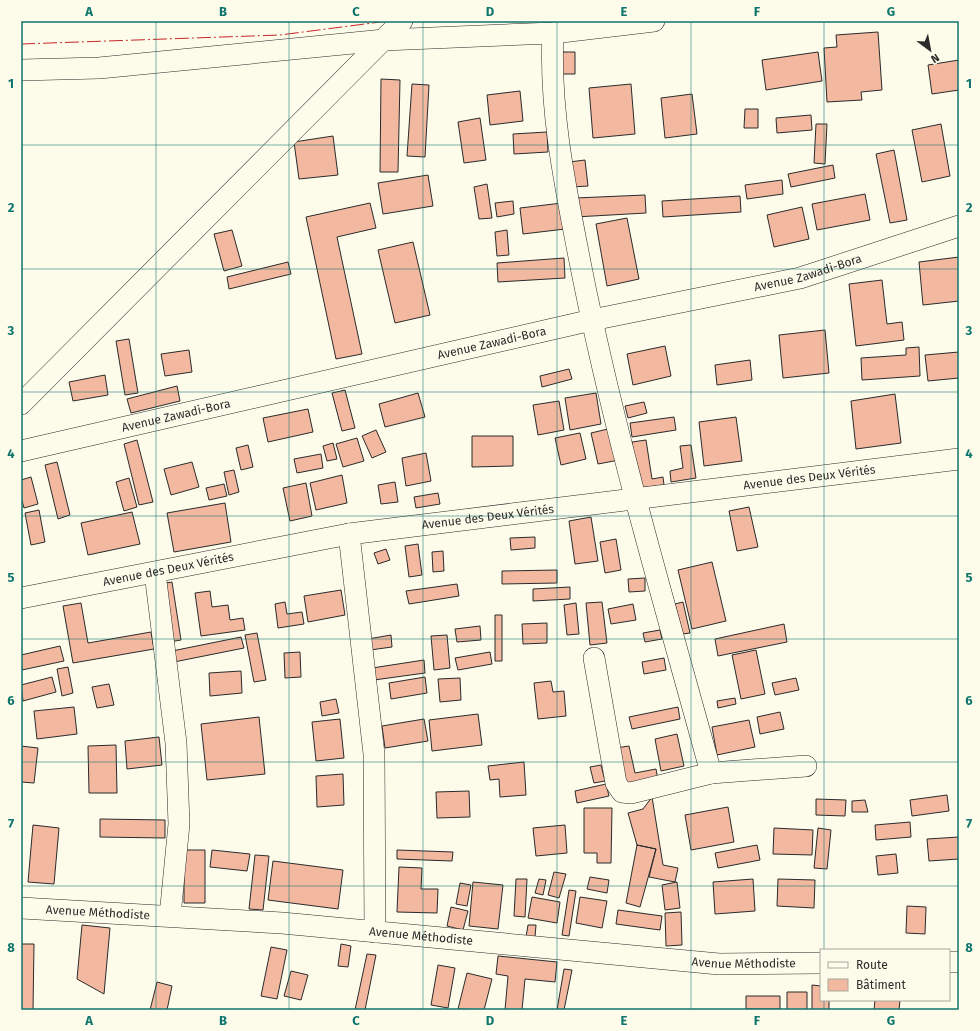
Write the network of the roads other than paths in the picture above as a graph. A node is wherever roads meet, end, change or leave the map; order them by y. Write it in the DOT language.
graph roads {
  1 [pos="402,21"];
  2 [pos="654,21"];
  3 [pos="552,33"];
  4 [pos="384,40"];
  5 [pos="21,70"];
  6 [pos="959,226"];
  7 [pos="592,320"];
  8 [pos="21,404"];
  9 [pos="21,451"];
  10 [pos="959,460"];
  11 [pos="636,500"];
  12 [pos="349,534"];
  13 [pos="155,573"];
  14 [pos="21,598"];
  15 [pos="594,658"];
  16 [pos="806,766"];
  17 [pos="711,773"];
  18 [pos="21,908"];
  19 [pos="170,916"];
  20 [pos="375,932"];
  21 [pos="820,963"];
  1 -- 4 [label="street"];
  2 -- 3 [label="street"];
  3 -- 4 [label="street"];
  3 -- 7 [label="street"];
  4 -- 5 [label="street"];
  4 -- 8 [label="street"];
  6 -- 7 [label="street, Avenue Zawadi-Bora"];
  7 -- 9 [label="street, Avenue Zawadi-Bora"];
  7 -- 11 [label="street"];
  10 -- 11 [label="street, Avenue des Deux Vérités"];
  11 -- 12 [label="street, Avenue des Deux Vérités"];
  11 -- 17 [label="street"];
  12 -- 13 [label="street, Avenue des Deux Vérités"];
  12 -- 20 [label="street"];
  13 -- 14 [label="street, Avenue des Deux Vérités"];
  13 -- 19 [label="street"];
  15 -- 17 [label="street"];
  16 -- 17 [label="street"];
  18 -- 19 [label="street, Avenue Méthodiste"];
  19 -- 20 [label="street, Avenue Méthodiste"];
  20 -- 21 [label="street, Avenue Méthodiste"];
}
